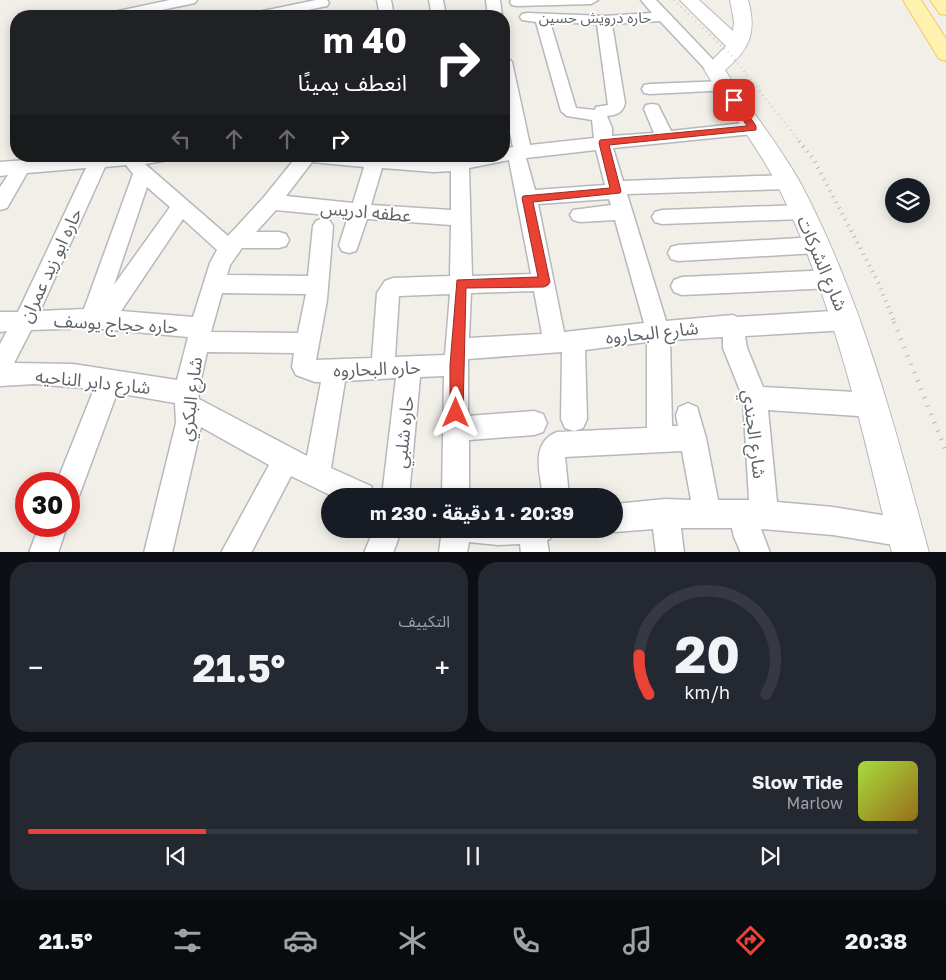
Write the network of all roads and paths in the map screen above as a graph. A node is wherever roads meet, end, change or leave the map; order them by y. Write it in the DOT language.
graph roads {
  1 [pos="190,0"];
  2 [pos="591,0"];
  3 [pos="648,0"];
  4 [pos="689,0"];
  5 [pos="739,0"];
  6 [pos="912,0"];
  7 [pos="939,0"];
  8 [pos="517,2"];
  9 [pos="323,6"];
  10 [pos="142,10"];
  11 [pos="297,10"];
  12 [pos="946,10"];
  13 [pos="664,16"];
  14 [pos="604,20"];
  15 [pos="737,46"];
  16 [pos="946,55"];
  17 [pos="719,77"];
  18 [pos="650,88"];
  19 [pos="510,93"];
  20 [pos="652,109"];
  21 [pos="599,116"];
  22 [pos="753,128"];
  23 [pos="665,138"];
  24 [pos="603,143"];
  25 [pos="514,152"];
  26 [pos="86,162"];
  27 [pos="99,162"];
  28 [pos="132,162"];
  29 [pos="302,162"];
  30 [pos="375,162"];
  31 [pos="452,162"];
  32 [pos="461,162"];
  33 [pos="22,167"];
  34 [pos="0,168"];
  35 [pos="143,172"];
  36 [pos="788,182"];
  37 [pos="616,189"];
  38 [pos="527,198"];
  39 [pos="271,202"];
  40 [pos="0,203"];
  41 [pos="181,206"];
  42 [pos="359,211"];
  43 [pos="622,212"];
  44 [pos="802,212"];
  45 [pos="580,215"];
  46 [pos="662,217"];
  47 [pos="461,218"];
  48 [pos="324,226"];
  49 [pos="279,240"];
  50 [pos="232,245"];
  51 [pos="348,245"];
  52 [pos="817,245"];
  53 [pos="678,253"];
  54 [pos="832,279"];
  55 [pos="544,282"];
  56 [pos="213,284"];
  57 [pos="461,284"];
  58 [pos="316,285"];
  59 [pos="682,286"];
  60 [pos="97,319"];
  61 [pos="25,320"];
  62 [pos="847,320"];
  63 [pos="0,322"];
  64 [pos="733,325"];
  65 [pos="658,331"];
  66 [pos="199,335"];
  67 [pos="564,342"];
  68 [pos="306,352"];
  69 [pos="457,357"];
  70 [pos="0,367"];
  71 [pos="409,367"];
  72 [pos="383,368"];
  73 [pos="336,370"];
  74 [pos="0,375"];
  75 [pos="110,380"];
  76 [pos="755,398"];
  77 [pos="188,400"];
  78 [pos="873,405"];
  79 [pos="574,419"];
  80 [pos="534,423"];
  81 [pos="456,429"];
  82 [pos="660,439"];
  83 [pos="286,460"];
  84 [pos="74,472"];
  85 [pos="317,475"];
  86 [pos="344,488"];
  87 [pos="397,488"];
  88 [pos="456,488"];
  89 [pos="555,488"];
  90 [pos="665,513"];
  91 [pos="707,514"];
  92 [pos="754,514"];
  93 [pos="623,517"];
  94 [pos="49,537"];
  95 [pos="384,538"];
  96 [pos="455,538"];
  97 [pos="908,543"];
  98 [pos="43,552"];
  99 [pos="158,552"];
  100 [pos="234,552"];
  101 [pos="378,552"];
  102 [pos="453,552"];
  103 [pos="670,552"];
  104 [pos="756,552"];
  1 -- 10 [label="street"];
  2 -- 8 [label="street"];
  3 -- 13 [label="street"];
  4 -- 15 [label="main road"];
  5 -- 15 [label="main road"];
  6 -- 16 [label="main road"];
  7 -- 12 [label="main road"];
  9 -- 11 [label="street"];
  13 -- 14 [label="street, حاره درويش حسين"];
  13 -- 17 [label="street"];
  14 -- 21 [label="street"];
  14 -- 21 [label="street, حاره درويش حسين"];
  15 -- 17 [label="main road"];
  17 -- 18 [label="street"];
  17 -- 22 [label="main road, شارع الشركات"];
  19 -- 25 [label="street"];
  20 -- 23 [label="street"];
  21 -- 24 [label="street"];
  22 -- 23 [label="street"];
  22 -- 36 [label="main road, شارع الشركات"];
  23 -- 24 [label="street"];
  24 -- 25 [label="street"];
  24 -- 37 [label="street"];
  25 -- 38 [label="street"];
  26 -- 33 [label="street"];
  27 -- 61 [label="street, حاره ابو زيد عمران"];
  28 -- 35 [label="street"];
  29 -- 39 [label="street, شارع البكري"];
  30 -- 31 [label="street"];
  30 -- 42 [label="street"];
  32 -- 47 [label="street"];
  33 -- 34 [label="street"];
  33 -- 40 [label="street"];
  35 -- 41 [label="street"];
  35 -- 60 [label="street"];
  36 -- 37 [label="street"];
  36 -- 44 [label="main road, شارع الشركات"];
  37 -- 38 [label="street"];
  37 -- 43 [label="street"];
  38 -- 55 [label="street"];
  39 -- 42 [label="street, عطفه ادريس"];
  39 -- 50 [label="street, شارع البكري"];
  41 -- 50 [label="street"];
  41 -- 60 [label="street"];
  42 -- 47 [label="street, عطفه ادريس"];
  42 -- 51 [label="street"];
  43 -- 45 [label="street"];
  43 -- 65 [label="street"];
  44 -- 46 [label="street"];
  44 -- 52 [label="main road, شارع الشركات"];
  47 -- 57 [label="street"];
  48 -- 58 [label="street"];
  49 -- 50 [label="street"];
  50 -- 56 [label="street, شارع البكري"];
  52 -- 53 [label="street"];
  52 -- 54 [label="main road, شارع الشركات"];
  54 -- 59 [label="street"];
  54 -- 62 [label="main road, شارع الشركات"];
  55 -- 57 [label="street"];
  55 -- 67 [label="street"];
  56 -- 58 [label="street"];
  56 -- 66 [label="street, شارع البكري"];
  57 -- 69 [label="street"];
  57 -- 72 [label="street"];
  58 -- 68 [label="street"];
  60 -- 61 [label="street, حاره حجاج يوسف"];
  60 -- 66 [label="street, حاره حجاج يوسف"];
  61 -- 63 [label="street, حاره حجاج يوسف"];
  61 -- 70 [label="street, حاره ابو زيد عمران"];
  62 -- 64 [label="street, شارع البحاروه"];
  62 -- 78 [label="main road, شارع الشركات"];
  64 -- 65 [label="street, شارع البحاروه"];
  64 -- 76 [label="street, شارع الجندي"];
  65 -- 67 [label="street, شارع البحاروه"];
  65 -- 82 [label="street"];
  66 -- 68 [label="street, حاره حجاج يوسف"];
  66 -- 77 [label="street, شارع البكري"];
  67 -- 69 [label="street, شارع البحاروه"];
  67 -- 79 [label="street"];
  68 -- 73 [label="street, حاره البحاروه"];
  69 -- 71 [label="street, حاره البحاروه"];
  69 -- 81 [label="street"];
  71 -- 72 [label="street, حاره البحاروه"];
  71 -- 87 [label="street, حاره شلبي"];
  72 -- 73 [label="street, حاره البحاروه"];
  73 -- 85 [label="street"];
  74 -- 75 [label="street, شارع داير الناحيه"];
  75 -- 77 [label="street, شارع داير الناحيه"];
  75 -- 84 [label="street"];
  76 -- 78 [label="street"];
  76 -- 92 [label="street, شارع الجندي"];
  77 -- 83 [label="street, شارع داير الناحيه"];
  77 -- 99 [label="street, شارع البكري"];
  78 -- 97 [label="main road, شارع الشركات"];
  80 -- 81 [label="street"];
  81 -- 88 [label="street"];
  82 -- 89 [label="street"];
  82 -- 91 [label="street"];
  83 -- 85 [label="street, شارع داير الناحيه"];
  83 -- 100 [label="street"];
  85 -- 86 [label="street, شارع داير الناحيه"];
  90 -- 91 [label="street"];
  90 -- 93 [label="street"];
  90 -- 103 [label="street"];
  91 -- 92 [label="street"];
  92 -- 97 [label="street"];
  92 -- 104 [label="street, شارع الجندي"];
  94 -- 98 [label="street"];
  95 -- 101 [label="street"];
  96 -- 102 [label="street"];
}
